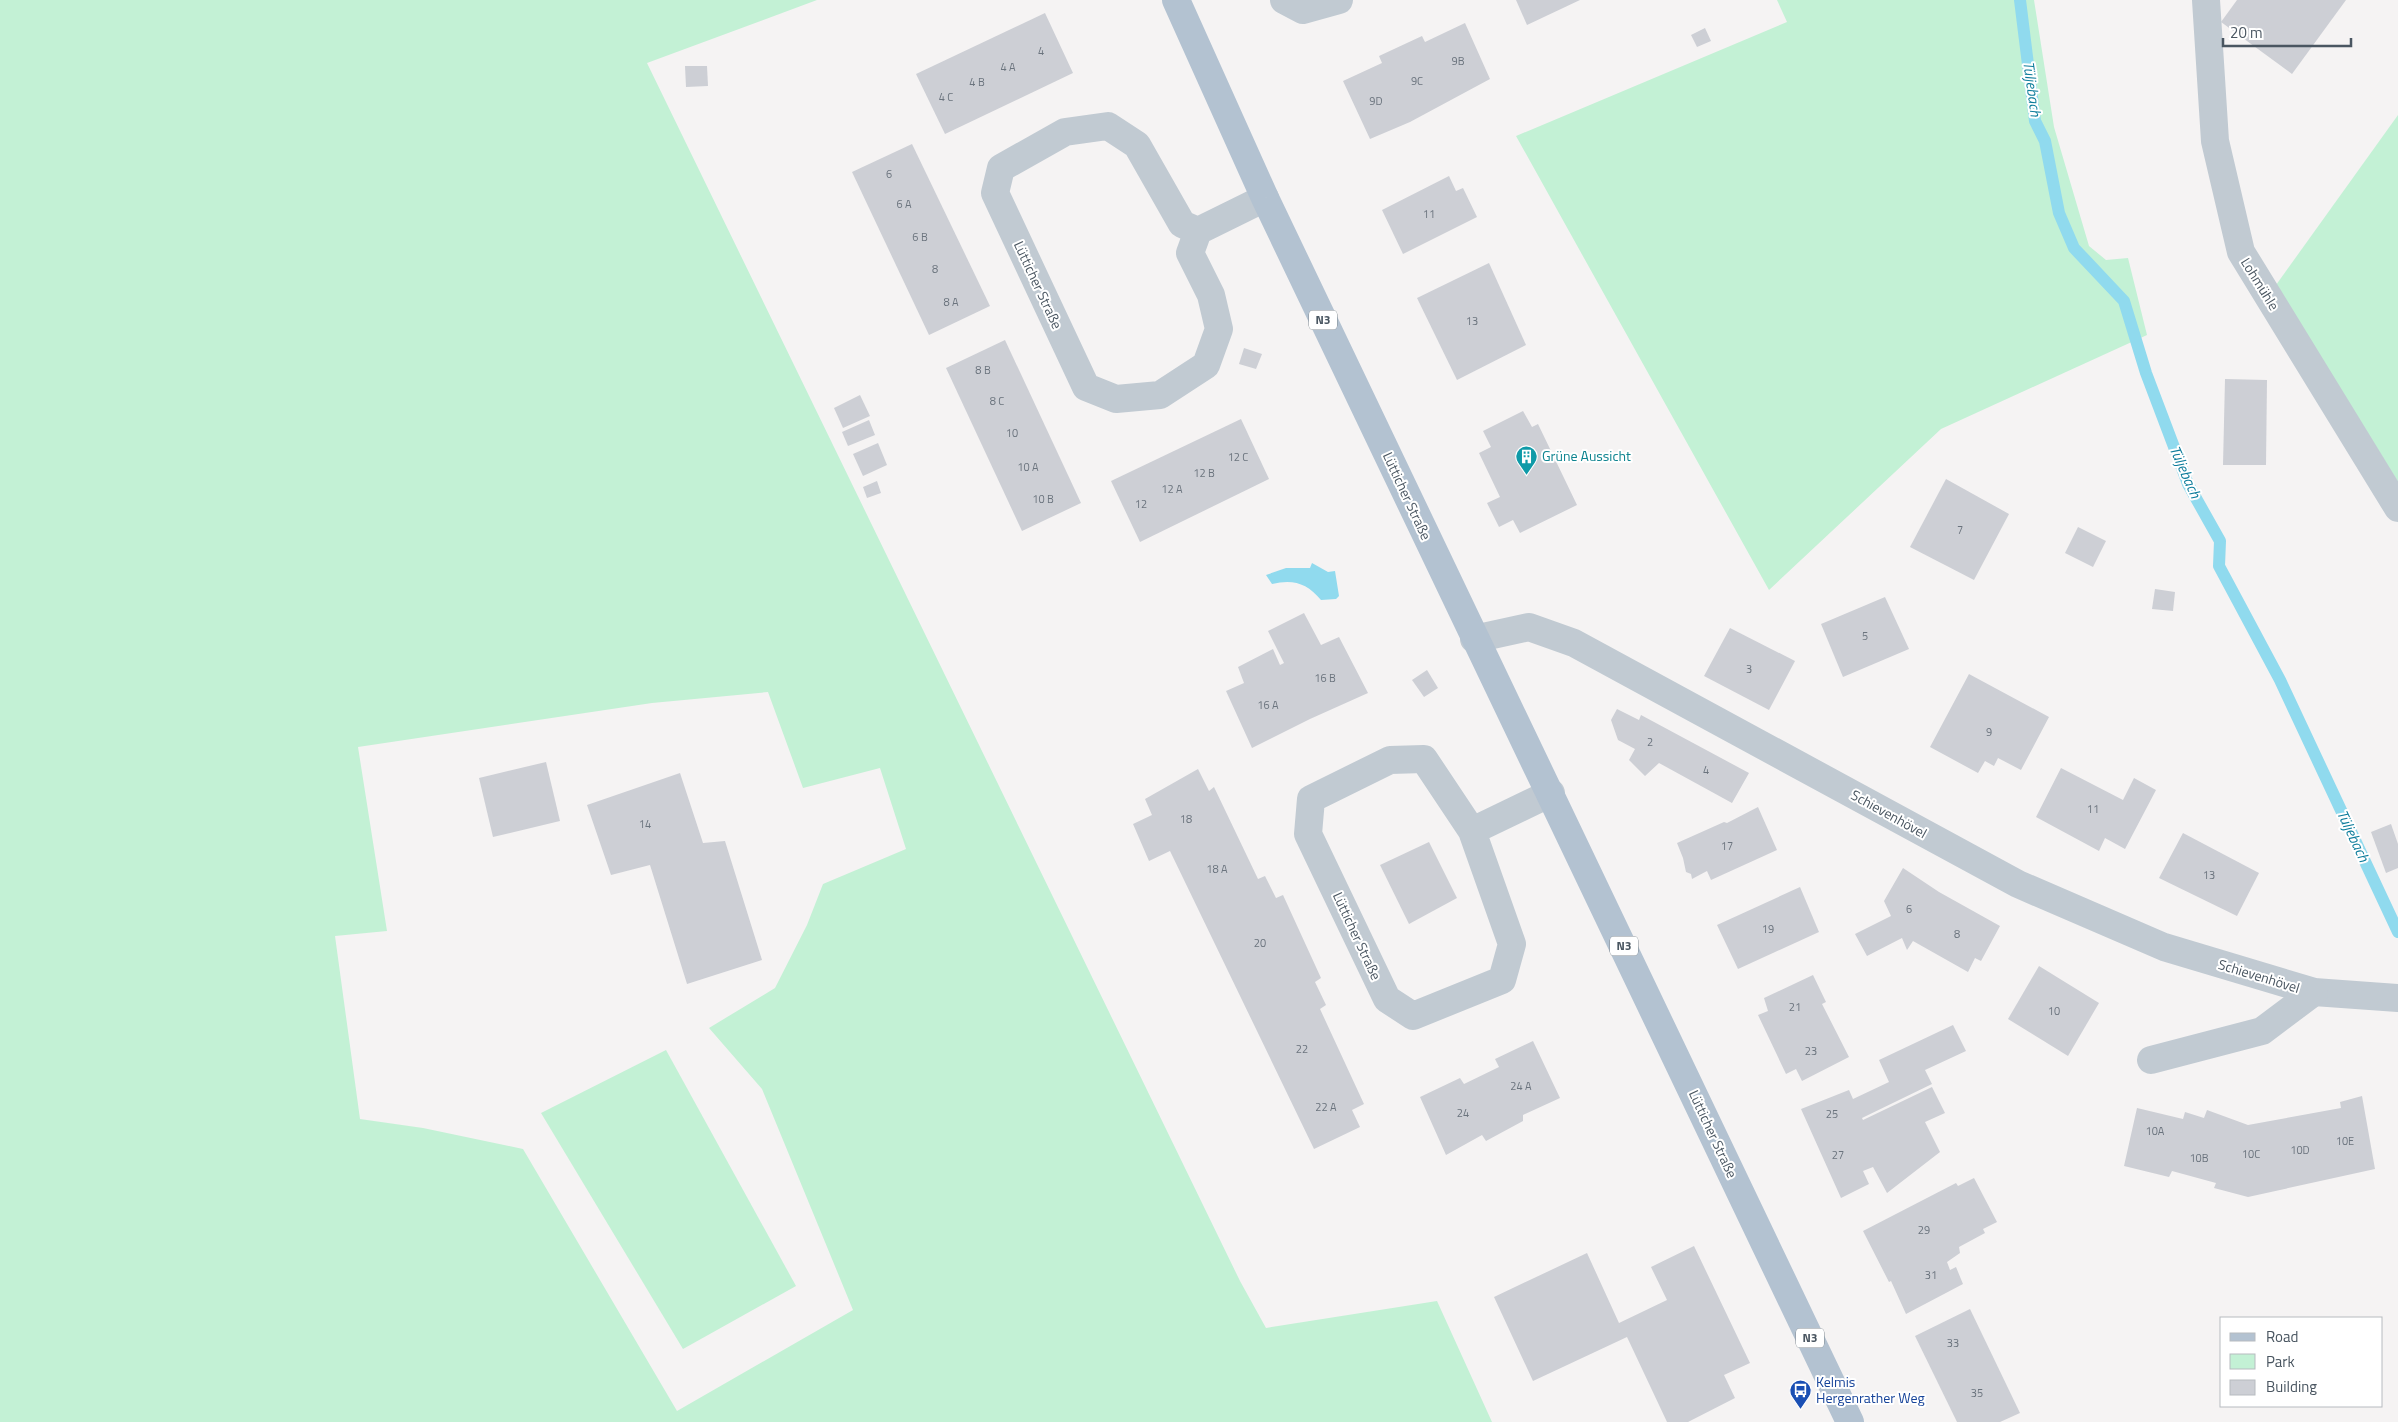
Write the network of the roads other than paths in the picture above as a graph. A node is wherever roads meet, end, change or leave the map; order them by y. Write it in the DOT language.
graph roads {
  1 [pos="1176,0"];
  2 [pos="1284,0"];
  3 [pos="1339,0"];
  4 [pos="2206,0"];
  5 [pos="1266,198"];
  6 [pos="1198,231"];
  7 [pos="2398,508"];
  8 [pos="1474,639"];
  9 [pos="1551,793"];
  10 [pos="1472,831"];
  11 [pos="2314,992"];
  12 [pos="2398,998"];
  13 [pos="2152,1060"];
  14 [pos="1850,1422"];
  1 -- 5 [label="main road, Lütticher Straße / N3"];
  2 -- 3 [label="street"];
  4 -- 7 [label="street, Lohmühle"];
  5 -- 6 [label="street"];
  5 -- 8 [label="main road, Lütticher Straße / N3"];
  6 -- 6 [label="street, Lütticher Straße"];
  8 -- 9 [label="main road, Lütticher Straße / N3"];
  8 -- 11 [label="street, Schievenhövel"];
  9 -- 10 [label="street"];
  9 -- 14 [label="main road, Lütticher Straße / N3"];
  10 -- 10 [label="street, Lütticher Straße"];
  11 -- 12 [label="street, Schievenhövel"];
  11 -- 13 [label="street, Schievenhövel"];
}
